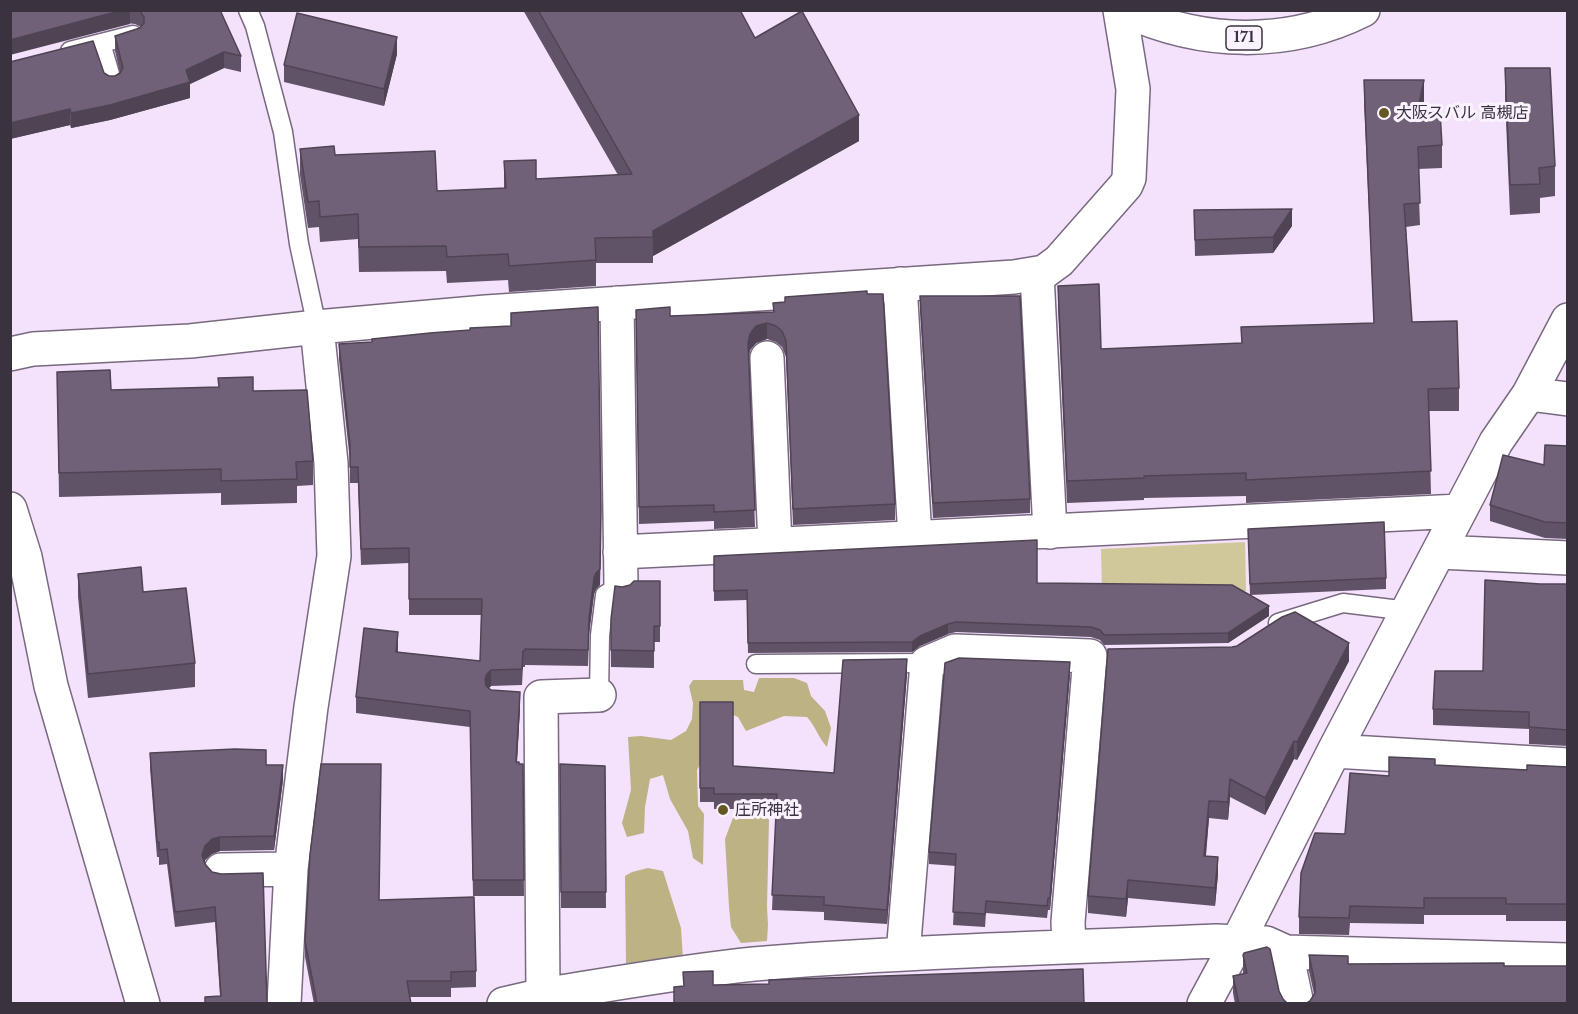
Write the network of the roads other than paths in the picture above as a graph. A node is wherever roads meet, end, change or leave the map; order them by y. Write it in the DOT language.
graph roads {
  1 [pos="248,10"];
  2 [pos="1122,10"];
  3 [pos="1363,10"];
  4 [pos="133,35"];
  5 [pos="101,43"];
  6 [pos="56,55"];
  7 [pos="112,81"];
  8 [pos="1037,274"];
  9 [pos="900,284"];
  10 [pos="617,303"];
  11 [pos="1568,320"];
  12 [pos="317,327"];
  13 [pos="10,354"];
  14 [pos="767,358"];
  15 [pos="1529,394"];
  16 [pos="1568,399"];
  17 [pos="10,510"];
  18 [pos="1460,511"];
  19 [pos="1050,532"];
  20 [pos="915,538"];
  21 [pos="776,545"];
  22 [pos="620,552"];
  23 [pos="1439,552"];
  24 [pos="1568,558"];
  25 [pos="621,585"];
  26 [pos="1408,611"];
  27 [pos="1268,630"];
  28 [pos="927,663"];
  29 [pos="756,664"];
  30 [pos="599,695"];
  31 [pos="1334,752"];
  32 [pos="1568,765"];
  33 [pos="291,869"];
  34 [pos="221,870"];
  35 [pos="1238,941"];
  36 [pos="1069,947"];
  37 [pos="1286,952"];
  38 [pos="903,954"];
  39 [pos="1568,960"];
  40 [pos="649,991"];
  41 [pos="543,995"];
  42 [pos="143,1004"];
  43 [pos="284,1004"];
  44 [pos="504,1004"];
  45 [pos="1204,1004"];
  46 [pos="1297,1004"];
  1 -- 12 [label="lane"];
  2 -- 3 [label="main road, 171"];
  2 -- 8 [label="main road"];
  4 -- 5 [label="lane"];
  5 -- 6 [label="lane"];
  5 -- 7 [label="lane"];
  8 -- 9 [label="main road"];
  8 -- 19 [label="main road"];
  9 -- 10 [label="main road"];
  9 -- 20 [label="main road"];
  10 -- 12 [label="main road"];
  10 -- 22 [label="main road"];
  11 -- 15 [label="main road"];
  12 -- 13 [label="main road"];
  12 -- 33 [label="main road"];
  14 -- 21 [label="main road"];
  15 -- 16 [label="main road"];
  15 -- 18 [label="main road"];
  17 -- 42 [label="main road"];
  18 -- 19 [label="main road"];
  18 -- 23 [label="main road"];
  19 -- 20 [label="main road"];
  20 -- 21 [label="main road"];
  21 -- 22 [label="main road"];
  22 -- 25 [label="main road"];
  23 -- 24 [label="main road"];
  23 -- 26 [label="main road"];
  25 -- 30 [label="lane"];
  26 -- 27 [label="lane"];
  26 -- 31 [label="main road"];
  28 -- 29 [label="lane"];
  28 -- 36 [label="main road"];
  28 -- 38 [label="main road"];
  30 -- 41 [label="main road"];
  31 -- 32 [label="main road"];
  31 -- 35 [label="main road"];
  33 -- 34 [label="main road"];
  33 -- 43 [label="main road"];
  35 -- 36 [label="main road"];
  35 -- 37 [label="main road"];
  35 -- 45 [label="main road"];
  36 -- 38 [label="main road"];
  37 -- 39 [label="main road"];
  37 -- 46 [label="main road"];
  38 -- 40 [label="main road"];
  40 -- 41 [label="main road"];
  41 -- 44 [label="main road"];
}
